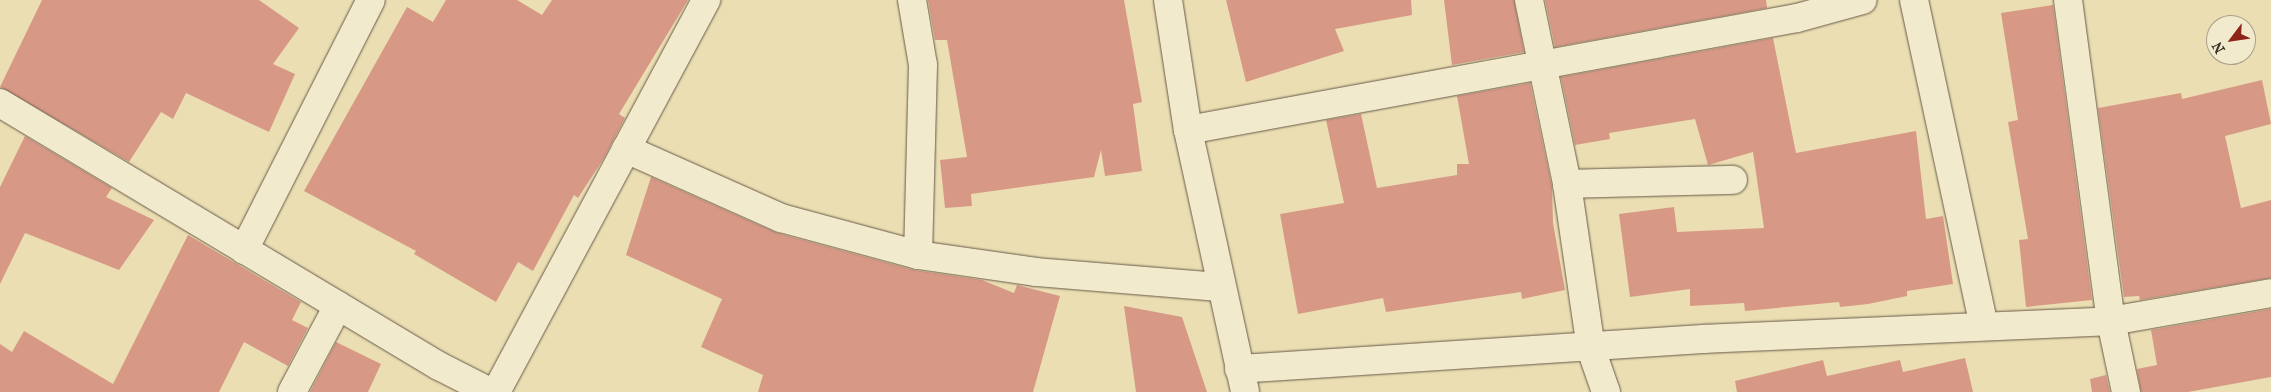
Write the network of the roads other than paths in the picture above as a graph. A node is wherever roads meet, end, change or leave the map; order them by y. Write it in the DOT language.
graph roads {
  1 [pos="371,0"];
  2 [pos="706,0"];
  3 [pos="912,0"];
  4 [pos="1168,0"];
  5 [pos="1529,0"];
  6 [pos="1863,0"];
  7 [pos="1914,0"];
  8 [pos="2068,0"];
  9 [pos="1797,9"];
  10 [pos="1543,65"];
  11 [pos="2,109"];
  12 [pos="1188,130"];
  13 [pos="626,149"];
  14 [pos="1733,180"];
  15 [pos="1567,184"];
  16 [pos="244,250"];
  17 [pos="918,255"];
  18 [pos="1220,287"];
  19 [pos="2271,293"];
  20 [pos="338,306"];
  21 [pos="2111,321"];
  22 [pos="1984,326"];
  23 [pos="1591,349"];
  24 [pos="1242,380"];
  25 [pos="292,392"];
  26 [pos="490,392"];
  27 [pos="496,392"];
  28 [pos="1606,392"];
  29 [pos="2126,392"];
  1 -- 16 [label="street"];
  2 -- 13 [label="street"];
  3 -- 17 [label="street"];
  4 -- 12 [label="street"];
  5 -- 10 [label="street"];
  6 -- 9 [label="street"];
  7 -- 22 [label="street"];
  8 -- 21 [label="street"];
  9 -- 10 [label="street"];
  10 -- 12 [label="street"];
  10 -- 15 [label="street"];
  11 -- 16 [label="street"];
  12 -- 18 [label="street"];
  13 -- 17 [label="street"];
  13 -- 27 [label="street"];
  14 -- 15 [label="street"];
  15 -- 23 [label="street"];
  16 -- 20 [label="street"];
  17 -- 18 [label="street"];
  18 -- 24 [label="street"];
  19 -- 21 [label="street"];
  20 -- 25 [label="street"];
  20 -- 26 [label="street"];
  21 -- 22 [label="street"];
  21 -- 29 [label="street"];
  22 -- 23 [label="street"];
  23 -- 24 [label="street"];
  23 -- 28 [label="street"];
}
